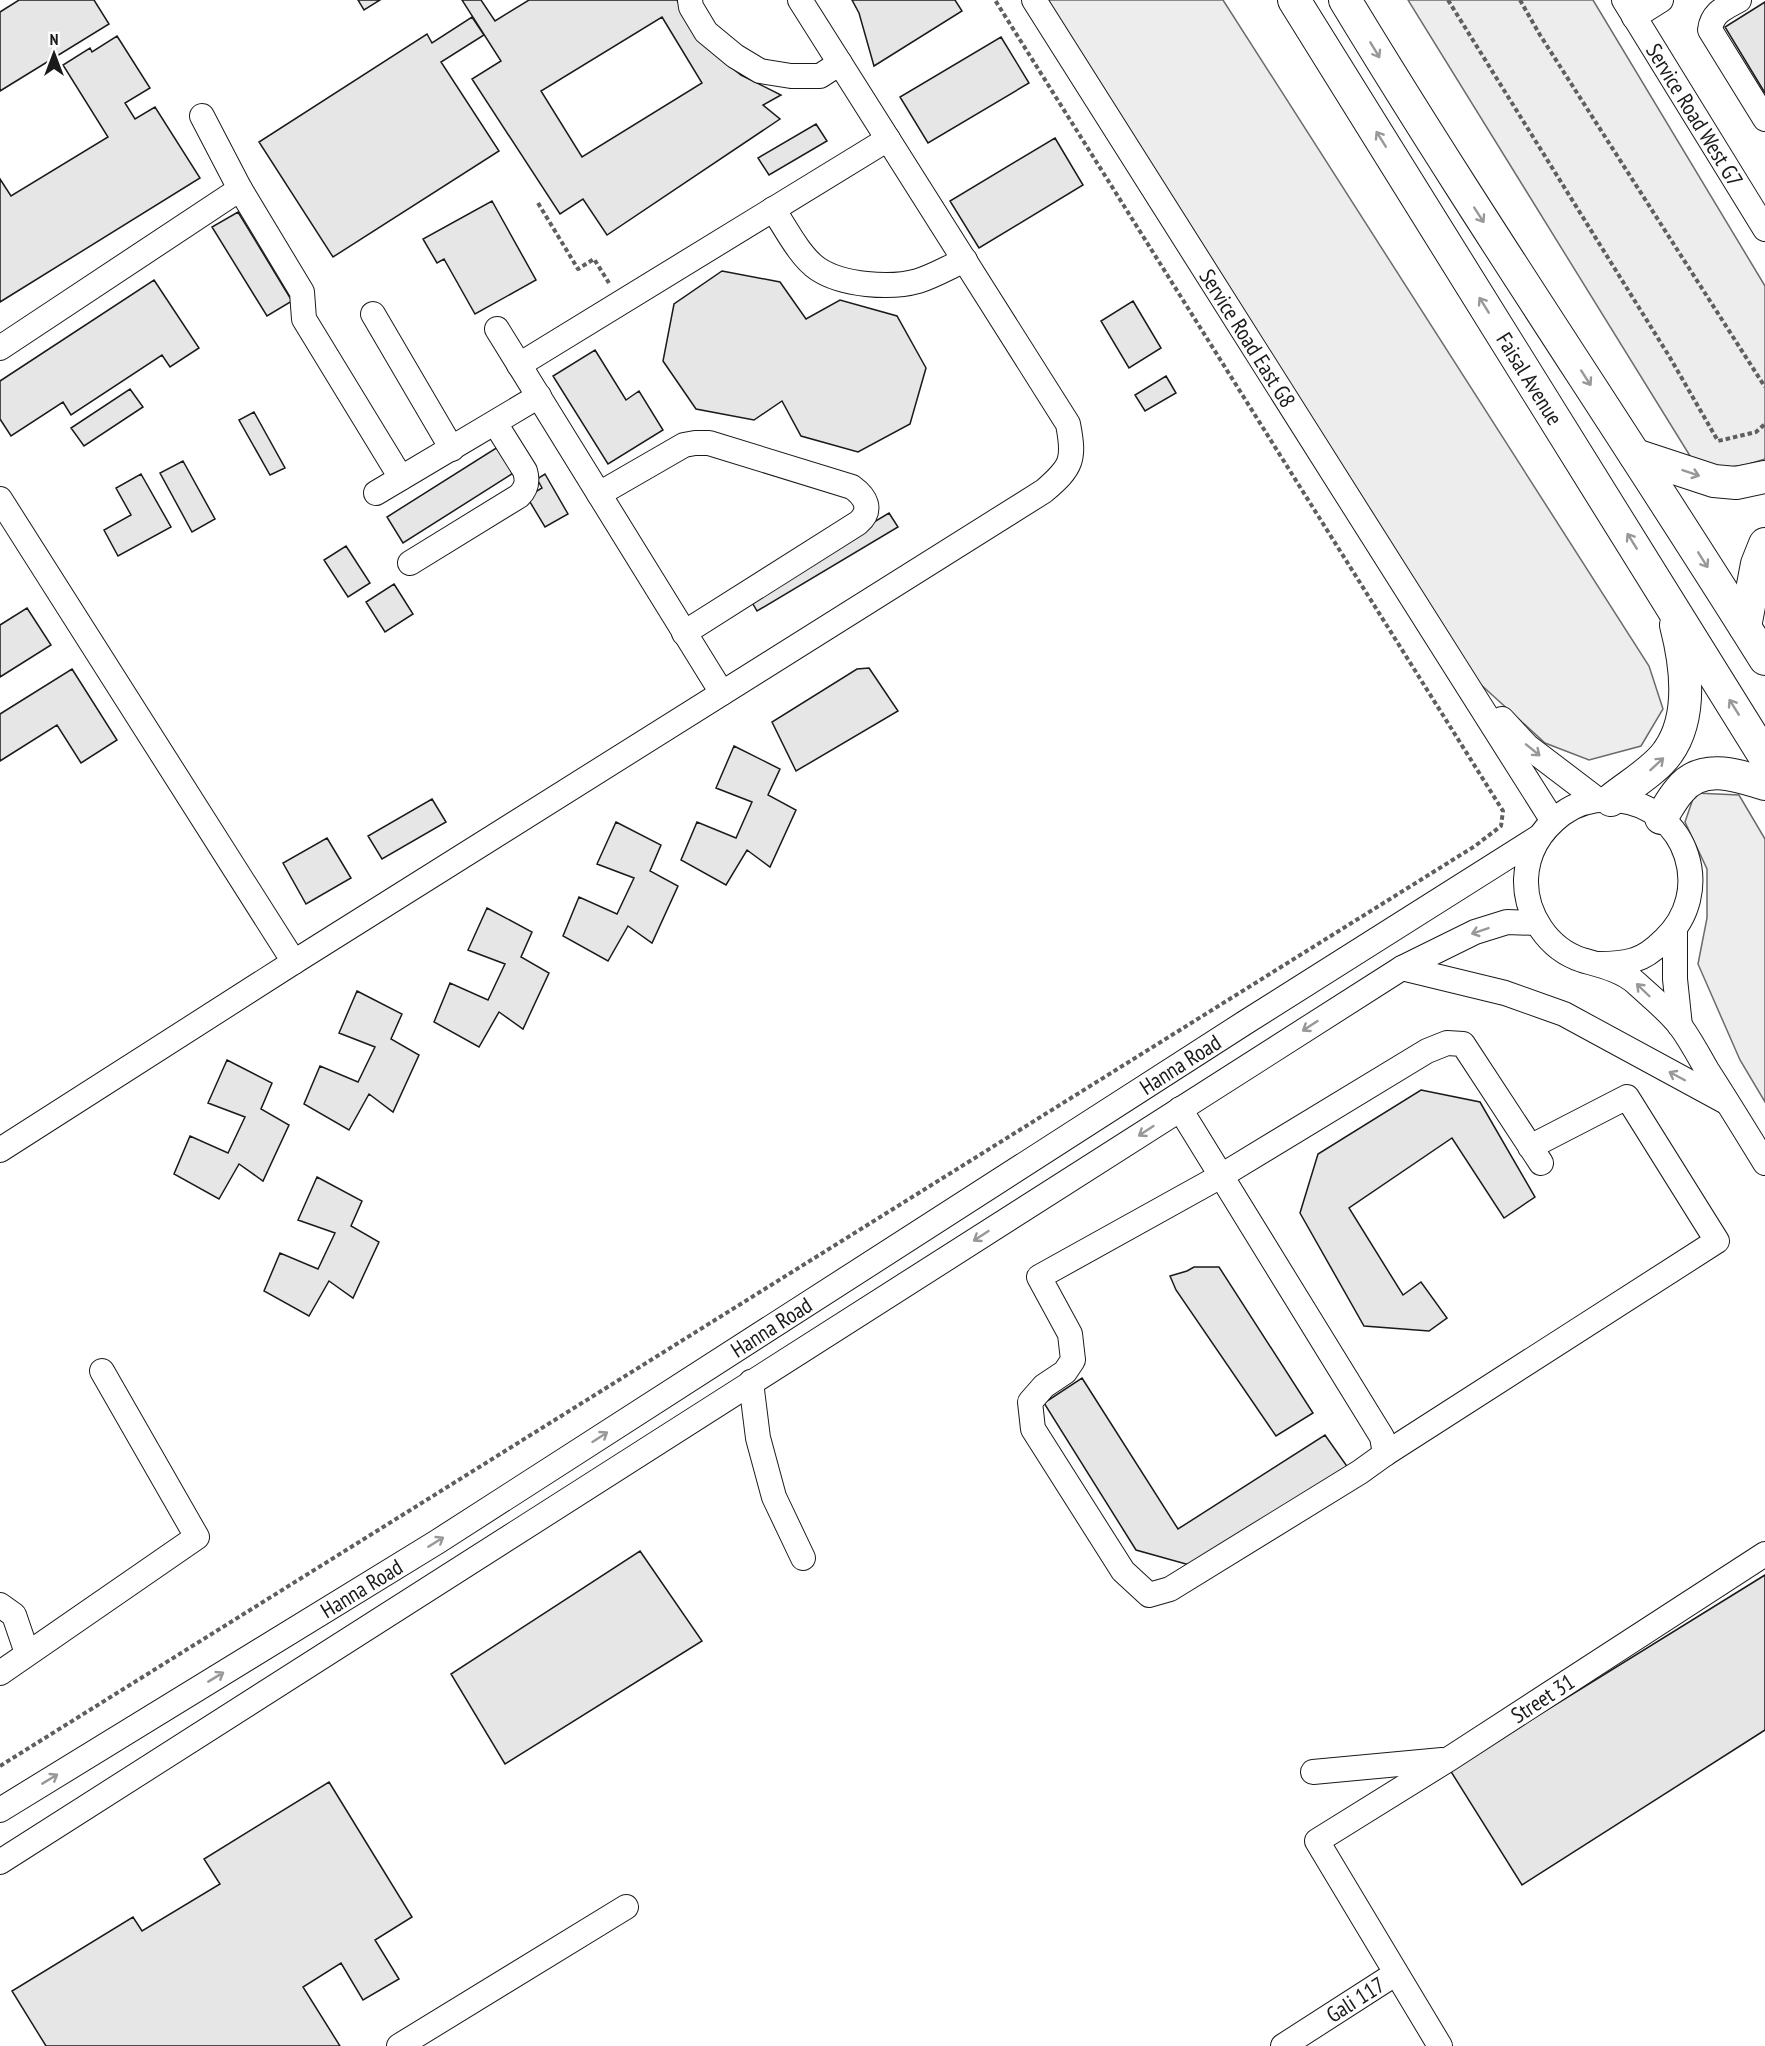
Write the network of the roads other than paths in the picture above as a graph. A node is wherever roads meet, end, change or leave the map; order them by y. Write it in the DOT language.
graph roads {
  1 [pos="690,0"];
  2 [pos="800,0"];
  3 [pos="1034,0"];
  4 [pos="1294,0"];
  5 [pos="1345,0"];
  6 [pos="1660,0"];
  7 [pos="1739,0"];
  8 [pos="1629,8"];
  9 [pos="840,63"];
  10 [pos="202,116"];
  11 [pos="1765,119"];
  12 [pos="888,139"];
  13 [pos="240,189"];
  14 [pos="773,209"];
  15 [pos="1765,229"];
  16 [pos="965,260"];
  17 [pos="374,314"];
  18 [pos="497,329"];
  19 [pos="0,348"];
  20 [pos="519,365"];
  21 [pos="539,396"];
  22 [pos="495,423"];
  23 [pos="452,449"];
  24 [pos="1635,455"];
  25 [pos="1765,477"];
  26 [pos="401,478"];
  27 [pos="376,493"];
  28 [pos="599,494"];
  29 [pos="0,499"];
  30 [pos="1765,544"];
  31 [pos="410,563"];
  32 [pos="1671,604"];
  33 [pos="1745,627"];
  34 [pos="684,633"];
  35 [pos="1765,659"];
  36 [pos="1464,678"];
  37 [pos="722,693"];
  38 [pos="1765,757"];
  39 [pos="1765,784"];
  40 [pos="1604,800"];
  41 [pos="1661,818"];
  42 [pos="1546,829"];
  43 [pos="1537,923"];
  44 [pos="1675,930"];
  45 [pos="294,962"];
  46 [pos="1598,964"];
  47 [pos="1402,968"];
  48 [pos="1680,1026"];
  49 [pos="1728,1104"];
  50 [pos="1180,1109"];
  51 [pos="0,1150"];
  52 [pos="1765,1163"];
  53 [pos="1221,1176"];
  54 [pos="786,1318"];
  55 [pos="804,1349"];
  56 [pos="102,1371"];
  57 [pos="752,1382"];
  58 [pos="1385,1454"];
  59 [pos="1765,1554"];
  60 [pos="803,1558"];
  61 [pos="0,1605"];
  62 [pos="27,1653"];
  63 [pos="0,1672"];
  64 [pos="1449,1759"];
  65 [pos="1313,1772"];
  66 [pos="1,1806"];
  67 [pos="0,1862"];
  68 [pos="626,1907"];
  69 [pos="1395,1974"];
  70 [pos="399,2046"];
  71 [pos="1283,2046"];
  72 [pos="1440,2046"];
  1 -- 9 [label="street"];
  2 -- 9 [label="street"];
  3 -- 36 [label="street, Service Road East G8"];
  32 -- 4 [label="main road, Faisal Avenue, one-way"];
  5 -- 24 [label="main road, Faisal Avenue, one-way"];
  6 -- 8 [label="street"];
  7 -- 11 [label="street"];
  8 -- 15 [label="street, Service Road West G7"];
  9 -- 12 [label="street"];
  10 -- 13 [label="street"];
  12 -- 14 [label="street"];
  12 -- 16 [label="street"];
  13 -- 19 [label="street"];
  13 -- 26 [label="street"];
  14 -- 16 [label="street"];
  14 -- 20 [label="street"];
  16 -- 37 [label="street"];
  17 -- 23 [label="street"];
  18 -- 20 [label="street"];
  20 -- 21 [label="street"];
  21 -- 22 [label="street"];
  21 -- 28 [label="street"];
  22 -- 23 [label="street"];
  22 -- 31 [label="street"];
  23 -- 26 [label="street"];
  24 -- 25 [label="main road, one-way"];
  24 -- 33 [label="main road, Faisal Avenue, one-way"];
  26 -- 27 [label="street"];
  28 -- 34 [label="street"];
  28 -- 34 [label="street"];
  29 -- 45 [label="street"];
  30 -- 33 [label="main road"];
  38 -- 32 [label="main road, Faisal Avenue, one-way"];
  40 -- 32 [label="main road, one-way"];
  33 -- 35 [label="main road, Faisal Avenue"];
  34 -- 37 [label="street"];
  36 -- 40 [label="street, Service Road East G8, one-way"];
  36 -- 42 [label="street, Service Road East G8"];
  37 -- 45 [label="street"];
  39 -- 41 [label="main road"];
  40 -- 41 [label="street"];
  40 -- 42 [label="street"];
  41 -- 44 [label="street"];
  42 -- 43 [label="street"];
  42 -- 54 [label="street, Hanna Road"];
  43 -- 46 [label="street"];
  43 -- 47 [label="street, Hanna Road, one-way"];
  44 -- 46 [label="street"];
  44 -- 48 [label="street"];
  45 -- 51 [label="street"];
  48 -- 46 [label="street, one-way"];
  49 -- 47 [label="street, one-way"];
  47 -- 50 [label="street, Hanna Road, one-way"];
  48 -- 49 [label="street"];
  49 -- 52 [label="street"];
  50 -- 53 [label="street"];
  50 -- 55 [label="street, Hanna Road, one-way"];
  53 -- 58 [label="street"];
  53 -- 58 [label="street"];
  53 -- 58 [label="street"];
  54 -- 55 [label="street"];
  66 -- 54 [label="street, Hanna Road, one-way"];
  55 -- 57 [label="street, Hanna Road"];
  56 -- 62 [label="street"];
  57 -- 60 [label="street"];
  57 -- 67 [label="street, Hanna Road"];
  59 -- 64 [label="street, Street 31"];
  61 -- 62 [label="street"];
  62 -- 63 [label="street"];
  64 -- 65 [label="street"];
  64 -- 69 [label="street, Street 31"];
  68 -- 70 [label="street"];
  69 -- 71 [label="street, Gali 117"];
  69 -- 72 [label="street"];
}
